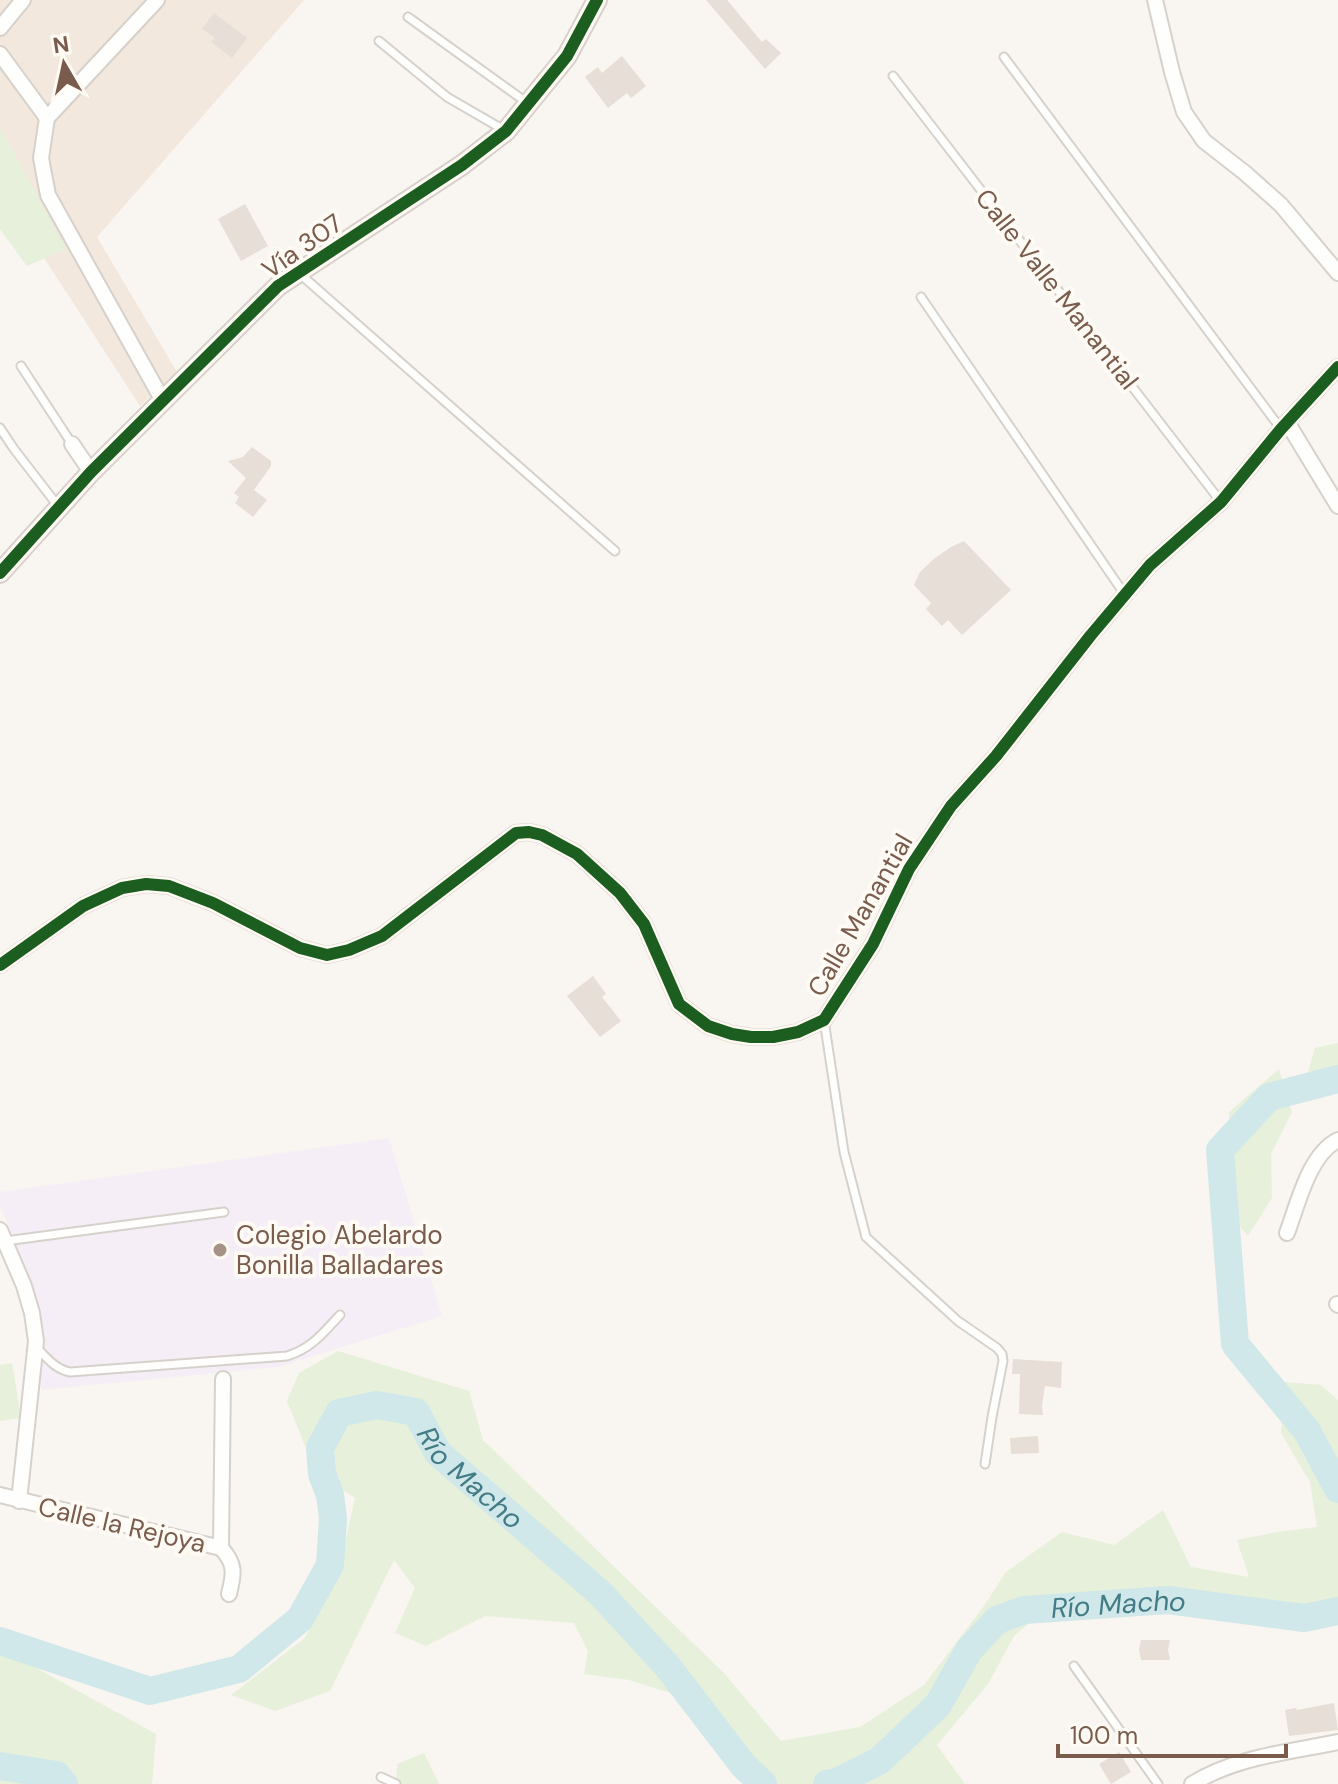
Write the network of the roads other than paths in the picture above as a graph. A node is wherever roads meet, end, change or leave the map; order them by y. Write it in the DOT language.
graph roads {
  1 [pos="23,0"];
  2 [pos="157,0"];
  3 [pos="597,0"];
  4 [pos="1155,0"];
  5 [pos="408,17"];
  6 [pos="0,28"];
  7 [pos="379,41"];
  8 [pos="0,54"];
  9 [pos="1004,57"];
  10 [pos="893,76"];
  11 [pos="529,104"];
  12 [pos="47,118"];
  13 [pos="506,131"];
  14 [pos="298,273"];
  15 [pos="1338,273"];
  16 [pos="921,297"];
  17 [pos="21,366"];
  18 [pos="1338,367"];
  19 [pos="163,401"];
  20 [pos="1284,425"];
  21 [pos="0,428"];
  22 [pos="72,444"];
  23 [pos="91,472"];
  24 [pos="1221,502"];
  25 [pos="59,506"];
  26 [pos="1338,506"];
  27 [pos="615,551"];
  28 [pos="0,573"];
  29 [pos="1125,595"];
  30 [pos="0,965"];
  31 [pos="824,1020"];
  32 [pos="1338,1140"];
  33 [pos="224,1212"];
  34 [pos="1287,1233"];
  35 [pos="3,1236"];
  36 [pos="340,1315"];
  37 [pos="35,1346"];
  38 [pos="223,1379"];
  39 [pos="985,1464"];
  40 [pos="0,1495"];
  41 [pos="19,1501"];
  42 [pos="221,1548"];
  43 [pos="229,1594"];
  44 [pos="1074,1666"];
  45 [pos="1338,1742"];
  46 [pos="381,1777"];
  47 [pos="396,1784"];
  48 [pos="1158,1784"];
  49 [pos="1192,1784"];
  1 -- 6 [label="street"];
  2 -- 12 [label="street"];
  3 -- 11 [label="street, Vía 307"];
  4 -- 15 [label="street"];
  5 -- 11 [label="lane"];
  7 -- 13 [label="lane"];
  8 -- 12 [label="street"];
  9 -- 20 [label="lane"];
  10 -- 24 [label="lane, Calle Valle Manantial"];
  11 -- 13 [label="street, Vía 307"];
  12 -- 19 [label="street"];
  13 -- 14 [label="street, Vía 307"];
  14 -- 19 [label="street, Vía 307"];
  14 -- 27 [label="lane"];
  16 -- 29 [label="lane"];
  17 -- 22 [label="lane"];
  18 -- 20 [label="street, Calle Manantial"];
  19 -- 23 [label="street, Vía 307"];
  20 -- 24 [label="street, Calle Manantial"];
  20 -- 26 [label="street"];
  21 -- 25 [label="lane"];
  22 -- 23 [label="street"];
  23 -- 25 [label="street, Vía 307"];
  24 -- 29 [label="street, Calle Manantial"];
  25 -- 28 [label="street, Vía 307"];
  29 -- 31 [label="street, Calle Manantial"];
  30 -- 31 [label="street, Calle Manantial"];
  31 -- 39 [label="lane"];
  32 -- 34 [label="street"];
  33 -- 35 [label="lane"];
  35 -- 37 [label="street"];
  36 -- 37 [label="lane"];
  37 -- 41 [label="street"];
  38 -- 42 [label="street, Calle la Rejoya"];
  40 -- 41 [label="street, Calle la Rejoya"];
  41 -- 42 [label="street, Calle la Rejoya"];
  42 -- 43 [label="street"];
  44 -- 48 [label="lane"];
  45 -- 49 [label="street"];
  46 -- 47 [label="lane"];
}
